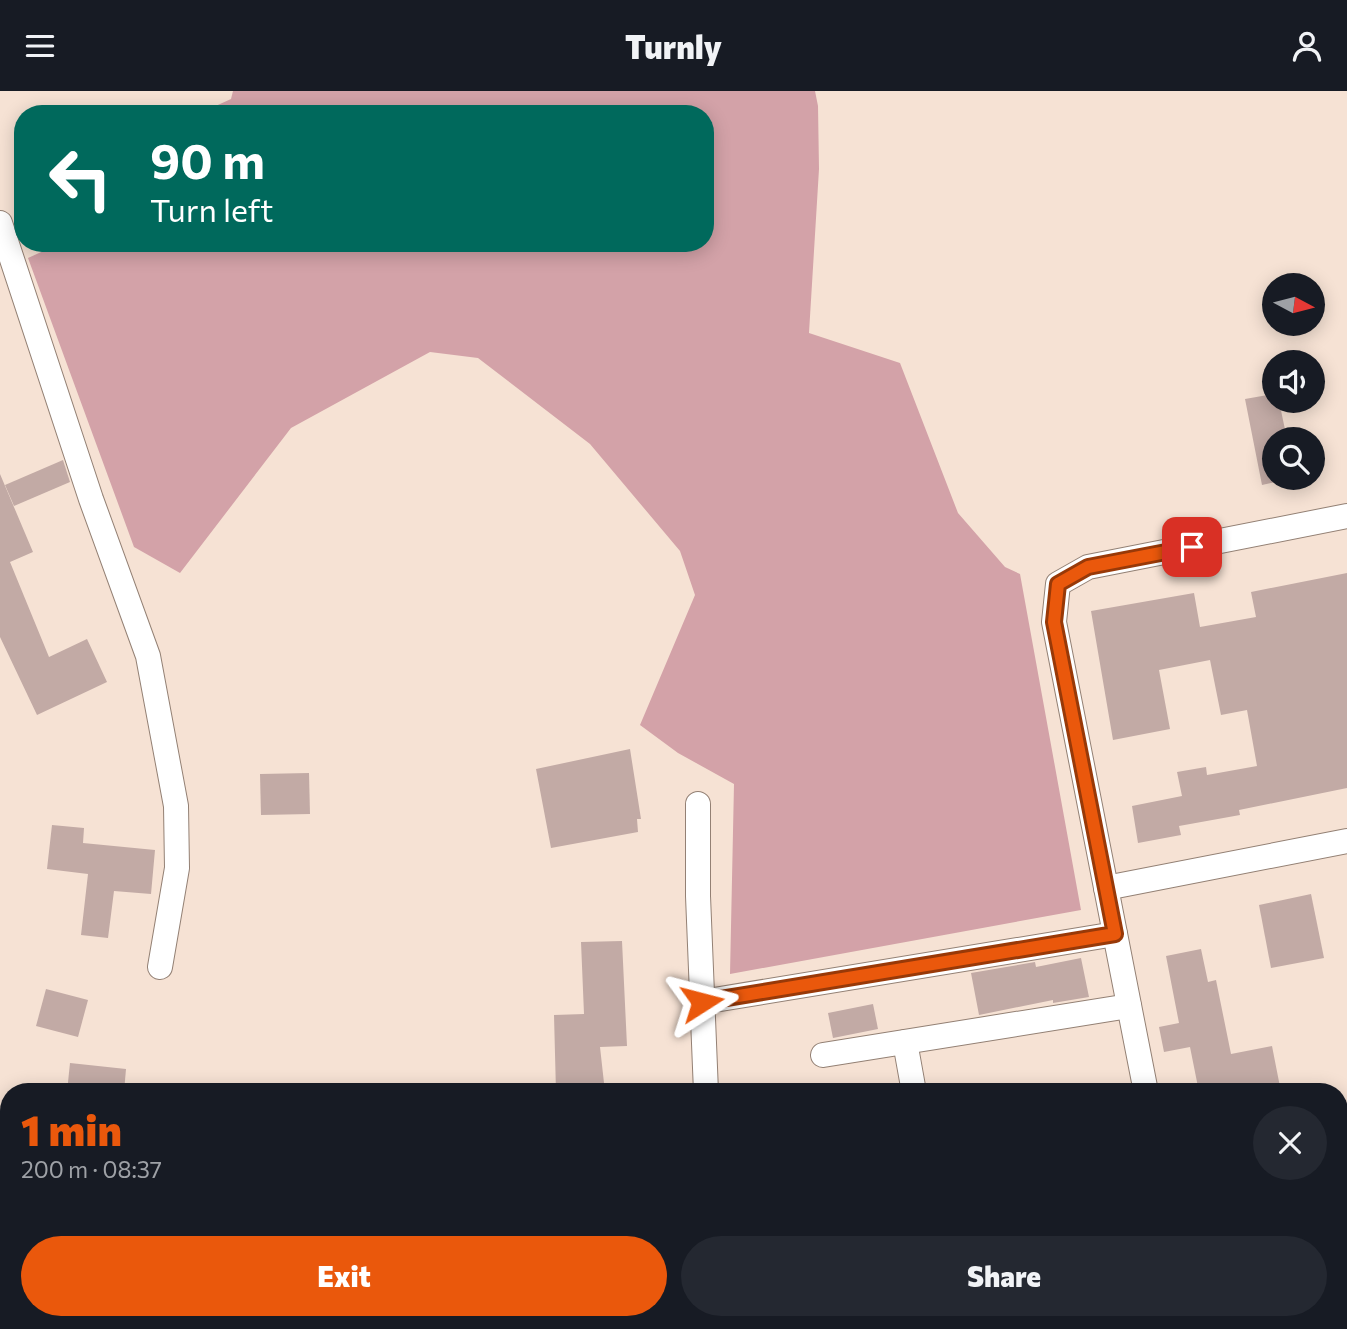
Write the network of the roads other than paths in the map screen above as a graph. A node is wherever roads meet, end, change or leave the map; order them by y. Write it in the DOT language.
graph roads {
  1 [pos="0,223"];
  2 [pos="1347,516"];
  3 [pos="698,804"];
  4 [pos="1347,841"];
  5 [pos="1106,888"];
  6 [pos="1115,934"];
  7 [pos="160,967"];
  8 [pos="702,1002"];
  9 [pos="1129,1006"];
  10 [pos="905,1042"];
  11 [pos="823,1055"];
  12 [pos="706,1083"];
  13 [pos="912,1083"];
  14 [pos="1144,1083"];
  1 -- 7 [label="street"];
  2 -- 5 [label="street"];
  3 -- 8 [label="street"];
  4 -- 5 [label="street"];
  5 -- 6 [label="street"];
  6 -- 8 [label="street"];
  6 -- 9 [label="street"];
  8 -- 12 [label="street"];
  9 -- 10 [label="street"];
  9 -- 14 [label="street"];
  10 -- 11 [label="street"];
  10 -- 13 [label="street"];
}
